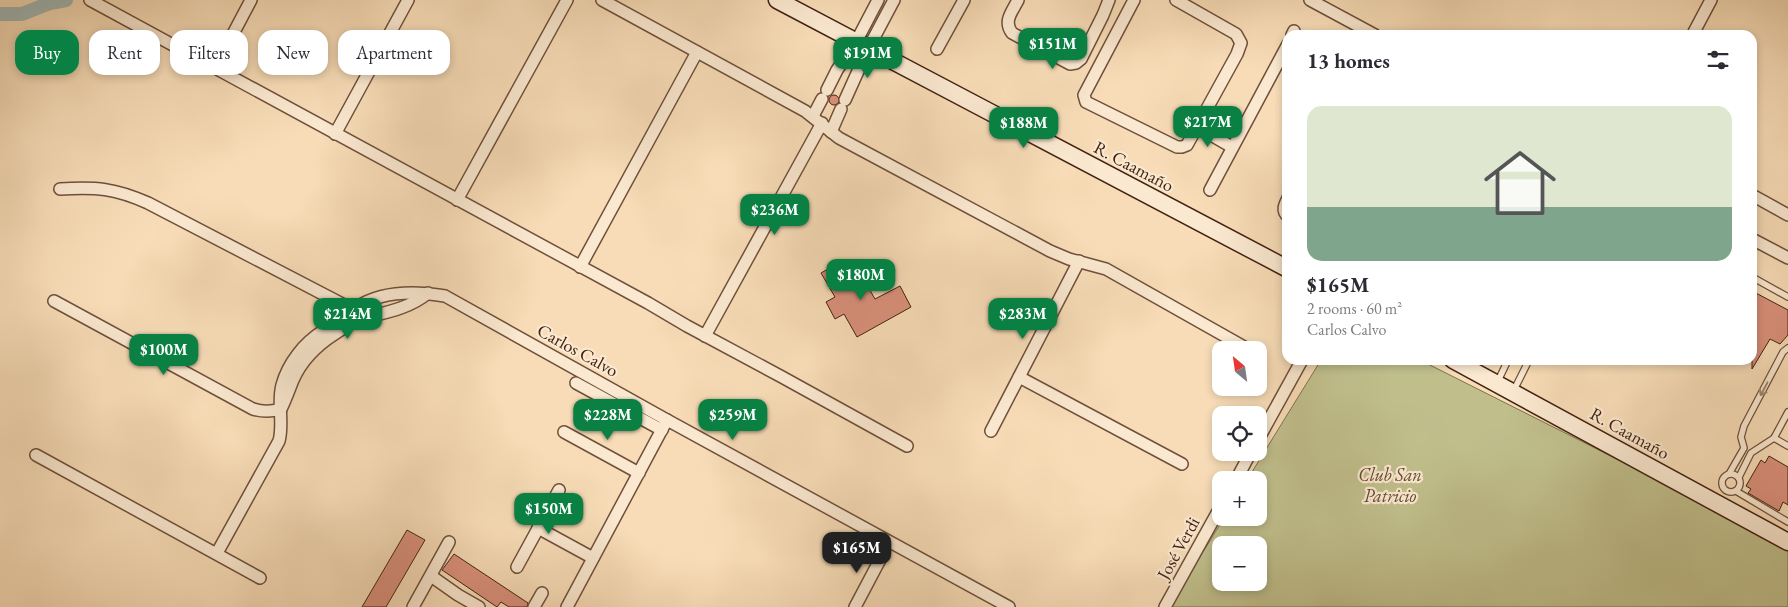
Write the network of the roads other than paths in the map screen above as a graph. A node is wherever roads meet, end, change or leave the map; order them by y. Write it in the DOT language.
graph roads {
  1 [pos="90,0"];
  2 [pos="251,0"];
  3 [pos="408,0"];
  4 [pos="567,0"];
  5 [pos="602,0"];
  6 [pos="777,0"];
  7 [pos="878,0"];
  8 [pos="894,0"];
  9 [pos="964,0"];
  10 [pos="1018,0"];
  11 [pos="1108,0"];
  12 [pos="1134,0"];
  13 [pos="1176,0"];
  14 [pos="1310,0"];
  15 [pos="1711,0"];
  16 [pos="235,30"];
  17 [pos="1366,30"];
  18 [pos="1695,30"];
  19 [pos="170,44"];
  20 [pos="862,46"];
  21 [pos="937,50"];
  22 [pos="697,52"];
  23 [pos="1282,55"];
  24 [pos="228,75"];
  25 [pos="818,120"];
  26 [pos="1197,127"];
  27 [pos="831,132"];
  28 [pos="335,134"];
  29 [pos="1232,147"];
  30 [pos="60,189"];
  31 [pos="1210,190"];
  32 [pos="1757,198"];
  33 [pos="457,200"];
  34 [pos="1788,215"];
  35 [pos="1757,242"];
  36 [pos="1788,258"];
  37 [pos="1079,261"];
  38 [pos="1282,264"];
  39 [pos="580,267"];
  40 [pos="1757,280"];
  41 [pos="1788,297"];
  42 [pos="54,301"];
  43 [pos="354,315"];
  44 [pos="705,336"];
  45 [pos="1234,341"];
  46 [pos="1788,348"];
  47 [pos="1299,365"];
  48 [pos="1462,365"];
  49 [pos="1505,365"];
  50 [pos="1526,365"];
  51 [pos="1019,377"];
  52 [pos="576,383"];
  53 [pos="1496,383"];
  54 [pos="1513,392"];
  55 [pos="280,409"];
  56 [pos="1788,412"];
  57 [pos="1267,423"];
  58 [pos="664,425"];
  59 [pos="991,431"];
  60 [pos="564,432"];
  61 [pos="1774,438"];
  62 [pos="907,446"];
  63 [pos="1788,446"];
  64 [pos="1744,448"];
  65 [pos="1751,453"];
  66 [pos="36,455"];
  67 [pos="1182,464"];
  68 [pos="638,473"];
  69 [pos="1729,474"];
  70 [pos="1739,477"];
  71 [pos="559,490"];
  72 [pos="1736,490"];
  73 [pos="1212,522"];
  74 [pos="1788,522"];
  75 [pos="538,528"];
  76 [pos="449,542"];
  77 [pos="1788,542"];
  78 [pos="217,553"];
  79 [pos="883,554"];
  80 [pos="593,558"];
  81 [pos="517,568"];
  82 [pos="431,576"];
  83 [pos="260,578"];
  84 [pos="542,593"];
  85 [pos="859,606"];
  86 [pos="413,607"];
  87 [pos="479,607"];
  88 [pos="534,607"];
  89 [pos="567,607"];
  90 [pos="1009,607"];
  91 [pos="1165,607"];
  1 -- 19 [label="street"];
  2 -- 16 [label="street"];
  3 -- 28 [label="street"];
  4 -- 33 [label="street"];
  5 -- 22 [label="street"];
  6 -- 20 [label="street, R. Caamaño"];
  7 -- 20 [label="street"];
  8 -- 20 [label="street"];
  9 -- 21 [label="street"];
  10 -- 11 [label="street"];
  12 -- 26 [label="street"];
  13 -- 26 [label="street"];
  14 -- 17 [label="street"];
  15 -- 18 [label="street"];
  20 -- 25 [label="street"];
  20 -- 27 [label="street"];
  20 -- 38 [label="street, R. Caamaño"];
  22 -- 25 [label="street"];
  22 -- 39 [label="street"];
  23 -- 29 [label="street"];
  24 -- 28 [label="street"];
  25 -- 27 [label="street"];
  25 -- 44 [label="street"];
  26 -- 29 [label="street"];
  27 -- 37 [label="street"];
  28 -- 33 [label="street"];
  29 -- 31 [label="street"];
  30 -- 43 [label="street"];
  32 -- 34 [label="street"];
  33 -- 39 [label="street"];
  35 -- 36 [label="street"];
  37 -- 45 [label="street"];
  37 -- 51 [label="street"];
  39 -- 44 [label="street"];
  40 -- 41 [label="lane"];
  42 -- 55 [label="street"];
  43 -- 55 [label="street, Carlos Calvo"];
  43 -- 58 [label="street, Carlos Calvo"];
  44 -- 62 [label="street"];
  46 -- 64 [label="lane, one-way"];
  47 -- 57 [label="street"];
  48 -- 53 [label="street, R. Caamaño"];
  49 -- 53 [label="lane"];
  50 -- 54 [label="lane"];
  51 -- 59 [label="street"];
  51 -- 67 [label="street"];
  52 -- 58 [label="street"];
  53 -- 54 [label="street, R. Caamaño"];
  54 -- 77 [label="street, R. Caamaño"];
  55 -- 78 [label="street, Carlos Calvo"];
  56 -- 61 [label="lane"];
  58 -- 68 [label="street"];
  58 -- 90 [label="street, Carlos Calvo"];
  60 -- 68 [label="street"];
  61 -- 63 [label="lane"];
  61 -- 65 [label="lane"];
  64 -- 65 [label="lane"];
  64 -- 69 [label="lane"];
  65 -- 70 [label="lane"];
  66 -- 78 [label="street"];
  68 -- 80 [label="street"];
  69 -- 70 [label="lane"];
  69 -- 72 [label="lane"];
  70 -- 72 [label="lane"];
  71 -- 75 [label="street"];
  72 -- 74 [label="lane"];
  73 -- 91 [label="street, José Verdi"];
  75 -- 80 [label="street"];
  75 -- 81 [label="street"];
  76 -- 82 [label="street"];
  78 -- 83 [label="street"];
  79 -- 85 [label="street"];
  80 -- 89 [label="street"];
  82 -- 86 [label="street"];
  82 -- 87 [label="street"];
  84 -- 88 [label="street"];
}
